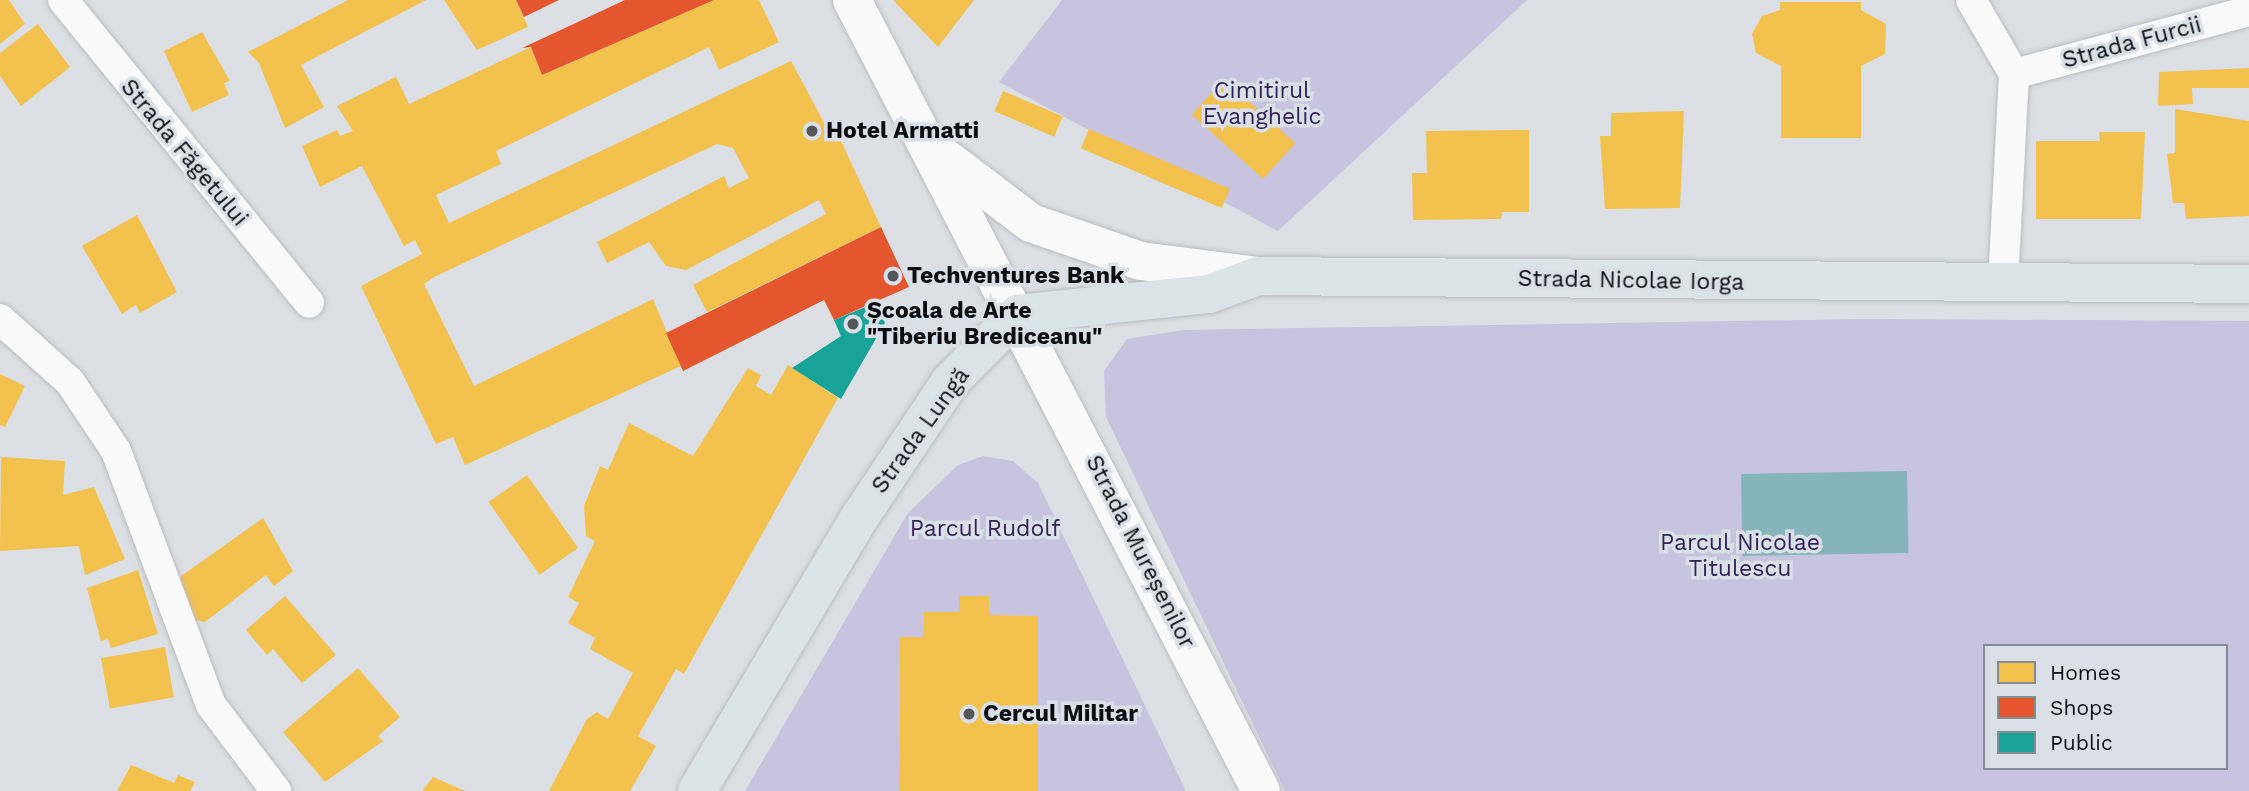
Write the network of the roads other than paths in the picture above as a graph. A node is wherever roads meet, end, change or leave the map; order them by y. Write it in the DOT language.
graph roads {
  1 [pos="63,0"];
  2 [pos="852,0"];
  3 [pos="1971,0"];
  4 [pos="2249,11"];
  5 [pos="2014,74"];
  6 [pos="930,145"];
  7 [pos="1258,276"];
  8 [pos="2249,284"];
  9 [pos="2003,286"];
  10 [pos="309,303"];
  11 [pos="1018,314"];
  12 [pos="0,318"];
  13 [pos="276,791"];
  14 [pos="697,791"];
  15 [pos="1261,791"];
  1 -- 10 [label="street, Strada Făgetului"];
  2 -- 6 [label="main road"];
  3 -- 5 [label="street"];
  4 -- 5 [label="street, Strada Furcii"];
  5 -- 9 [label="street"];
  6 -- 7 [label="main road"];
  6 -- 11 [label="main road"];
  7 -- 9 [label="main road, Strada Nicolae Iorga"];
  7 -- 11 [label="main road, Strada Nicolae Iorga"];
  8 -- 9 [label="main road, Strada Nicolae Iorga"];
  11 -- 14 [label="main road, Strada Lungă"];
  11 -- 15 [label="main road, Strada Mureșenilor"];
  12 -- 13 [label="street"];
}
